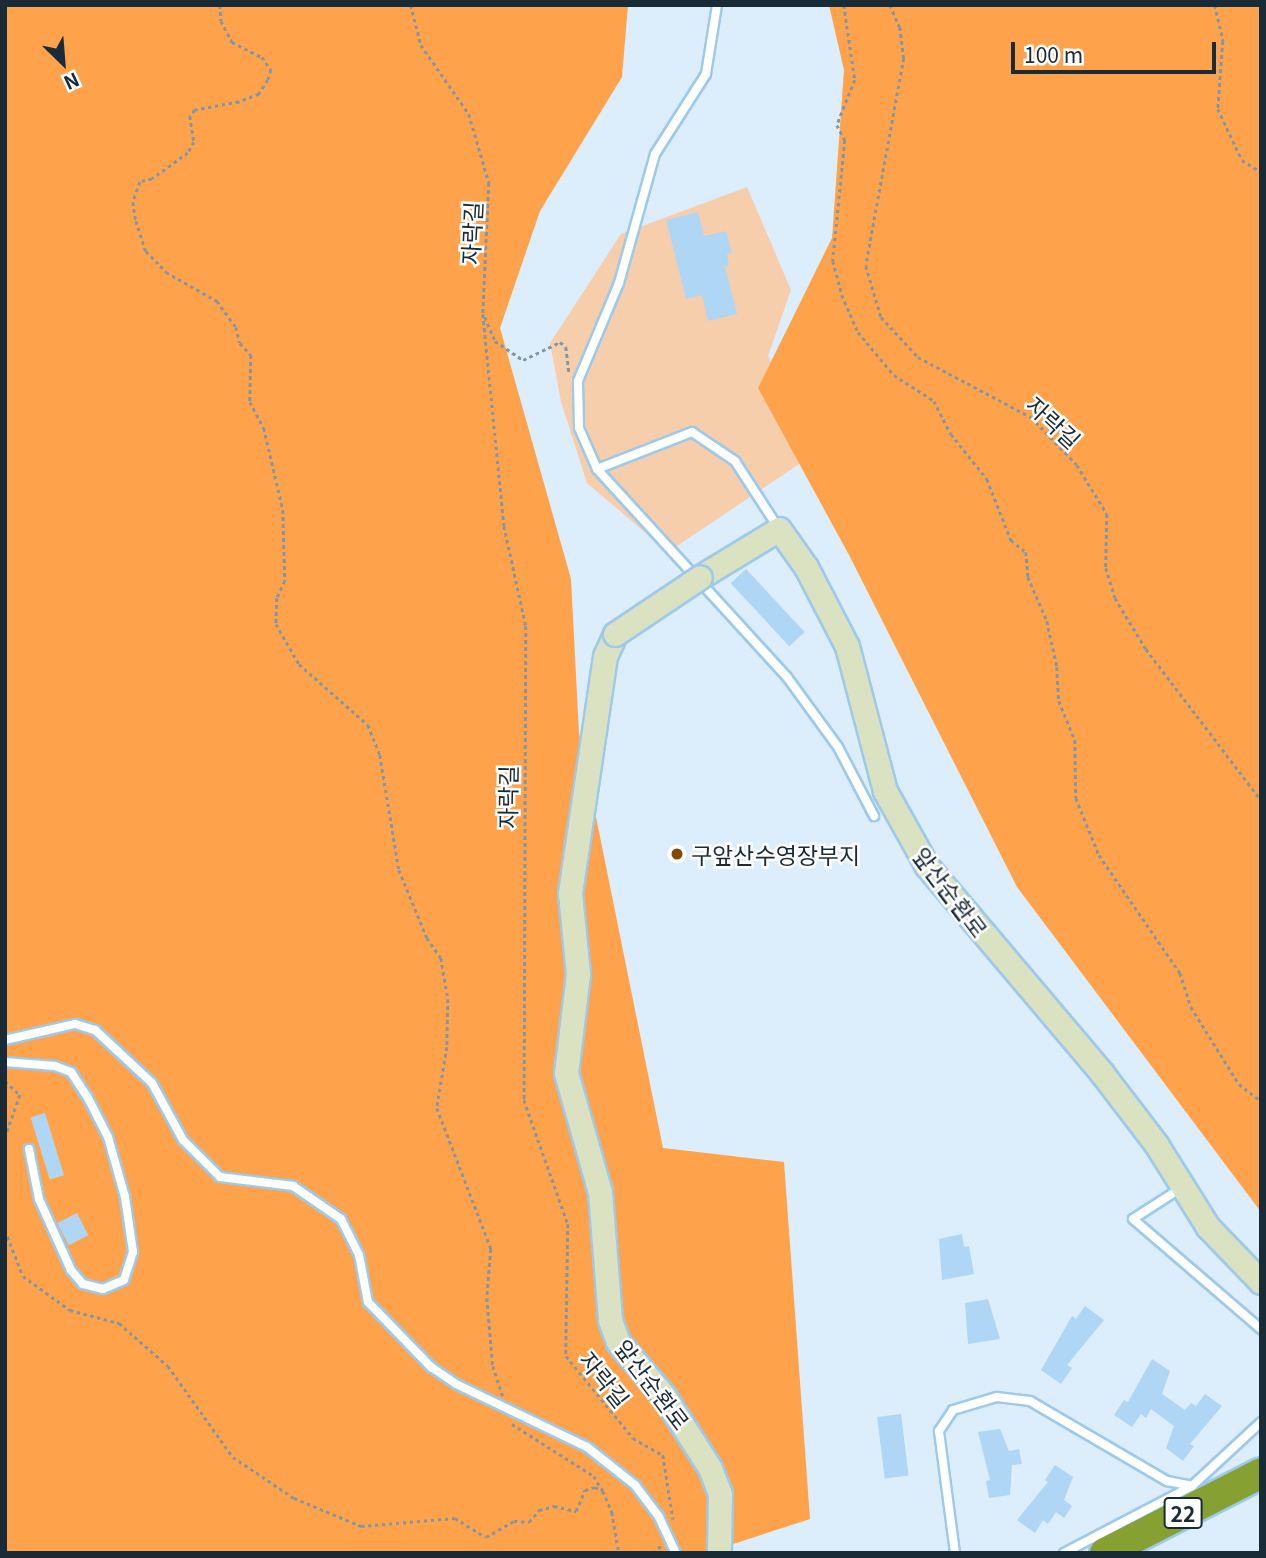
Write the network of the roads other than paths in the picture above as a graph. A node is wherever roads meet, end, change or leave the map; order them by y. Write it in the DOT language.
graph roads {
  1 [pos="717,5"];
  2 [pos="597,469"];
  3 [pos="779,529"];
  4 [pos="874,817"];
  5 [pos="5,1040"];
  6 [pos="5,1062"];
  7 [pos="29,1149"];
  8 [pos="1184,1186"];
  9 [pos="1261,1282"];
  10 [pos="1261,1329"];
  11 [pos="1261,1422"];
  12 [pos="1261,1473"];
  13 [pos="1192,1486"];
  14 [pos="1261,1492"];
  15 [pos="676,1553"];
  16 [pos="719,1553"];
  17 [pos="955,1553"];
  18 [pos="1064,1553"];
  19 [pos="1105,1553"];
  20 [pos="1143,1553"];
  1 -- 2 [label="lane"];
  2 -- 3 [label="lane"];
  2 -- 4 [label="lane"];
  3 -- 8 [label="street, 앞산순환로"];
  3 -- 16 [label="street, 앞산순환로, bridge"];
  5 -- 15 [label="lane"];
  6 -- 7 [label="lane"];
  8 -- 9 [label="street, 앞산순환로"];
  8 -- 10 [label="lane"];
  11 -- 13 [label="lane"];
  12 -- 19 [label="highway, 22"];
  13 -- 17 [label="lane"];
  13 -- 18 [label="lane"];
  14 -- 20 [label="highway, 22"];
}
